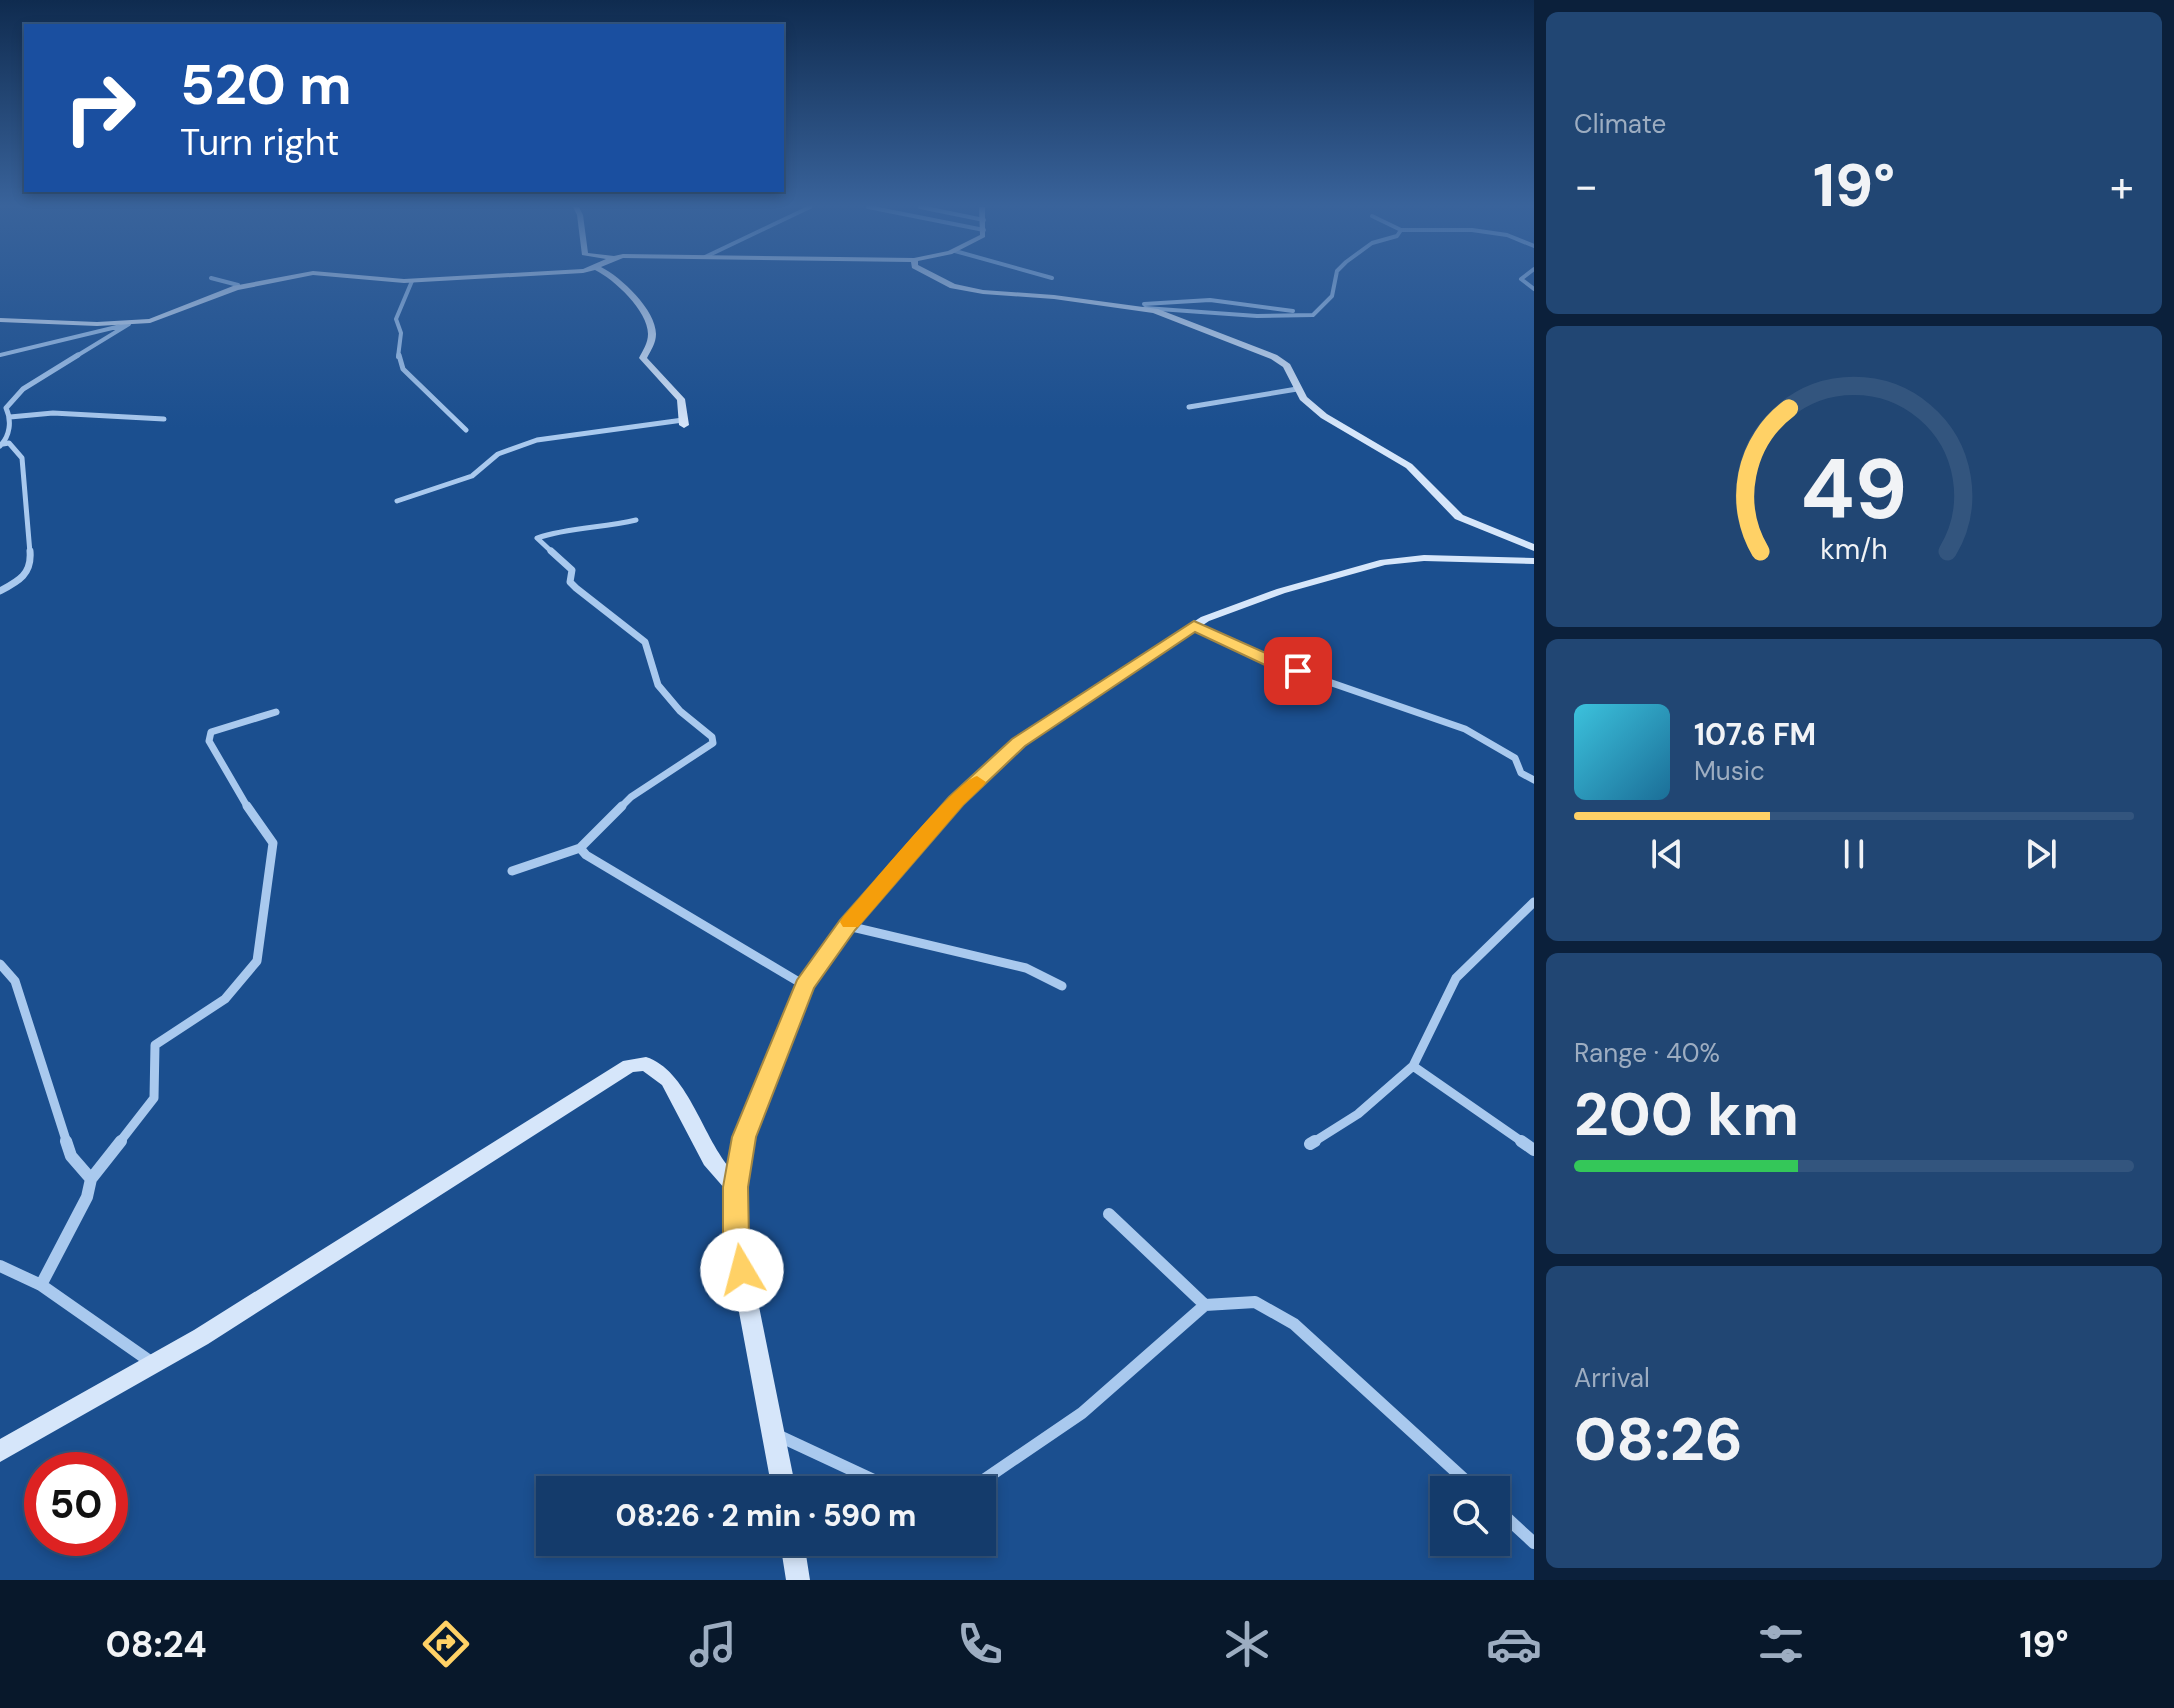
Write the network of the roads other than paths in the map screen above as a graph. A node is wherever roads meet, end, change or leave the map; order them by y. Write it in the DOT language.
graph roads {
  1 [pos="222,281"];
  2 [pos="273,281"];
  3 [pos="409,281"];
  4 [pos="412,281"];
  5 [pos="416,281"];
  6 [pos="614,281"];
  7 [pos="943,281"];
  8 [pos="1335,281"];
  9 [pos="236,288"];
  10 [pos="1136,308"];
  11 [pos="1313,315"];
  12 [pos="0,320"];
  13 [pos="129,324"];
  14 [pos="0,355"];
  15 [pos="1297,389"];
  16 [pos="1189,407"];
  17 [pos="10,417"];
  18 [pos="164,419"];
  19 [pos="684,423"];
  20 [pos="466,430"];
  21 [pos="1,445"];
  22 [pos="397,501"];
  23 [pos="636,520"];
  24 [pos="1534,548"];
  25 [pos="1534,561"];
  26 [pos="0,591"];
  27 [pos="1194,626"];
  28 [pos="276,712"];
  29 [pos="1534,780"];
  30 [pos="580,848"];
  31 [pos="512,871"];
  32 [pos="1534,902"];
  33 [pos="848,925"];
  34 [pos="0,964"];
  35 [pos="804,985"];
  36 [pos="1062,986"];
  37 [pos="1413,1066"];
  38 [pos="1310,1144"];
  39 [pos="1534,1150"];
  40 [pos="91,1179"];
  41 [pos="735,1187"];
  42 [pos="1109,1214"];
  43 [pos="0,1266"];
  44 [pos="41,1285"];
  45 [pos="1205,1305"];
  46 [pos="152,1363"];
  47 [pos="776,1435"];
  48 [pos="0,1451"];
  49 [pos="782,1476"];
  50 [pos="865,1476"];
  51 [pos="990,1476"];
  52 [pos="1461,1476"];
  53 [pos="1510,1521"];
  54 [pos="1534,1543"];
  55 [pos="794,1556"];
  56 [pos="798,1580"];
  1 -- 9 [label="street"];
  2 -- 9 [label="street"];
  3 -- 4 [label="street"];
  4 -- 5 [label="street"];
  4 -- 20 [label="street"];
  6 -- 19 [label="street"];
  7 -- 10 [label="street"];
  8 -- 11 [label="street"];
  9 -- 13 [label="street"];
  10 -- 11 [label="street"];
  10 -- 11 [label="street"];
  10 -- 15 [label="street"];
  12 -- 13 [label="street"];
  13 -- 14 [label="street"];
  13 -- 17 [label="street"];
  15 -- 16 [label="street"];
  15 -- 24 [label="street"];
  17 -- 18 [label="street"];
  17 -- 21 [label="street"];
  19 -- 22 [label="street"];
  21 -- 26 [label="street"];
  23 -- 30 [label="street"];
  25 -- 27 [label="street"];
  27 -- 29 [label="street"];
  27 -- 33 [label="street"];
  28 -- 40 [label="street"];
  30 -- 31 [label="street"];
  30 -- 35 [label="street"];
  32 -- 37 [label="street"];
  33 -- 35 [label="street"];
  33 -- 36 [label="street"];
  34 -- 40 [label="street"];
  35 -- 41 [label="street"];
  37 -- 38 [label="street"];
  37 -- 39 [label="street"];
  40 -- 44 [label="street"];
  41 -- 46 [label="street"];
  41 -- 47 [label="street"];
  42 -- 45 [label="street"];
  43 -- 44 [label="street"];
  44 -- 46 [label="street"];
  45 -- 51 [label="street"];
  45 -- 52 [label="street"];
  46 -- 48 [label="street"];
  47 -- 49 [label="street"];
  47 -- 50 [label="street"];
  53 -- 54 [label="street"];
  55 -- 56 [label="street"];
}
